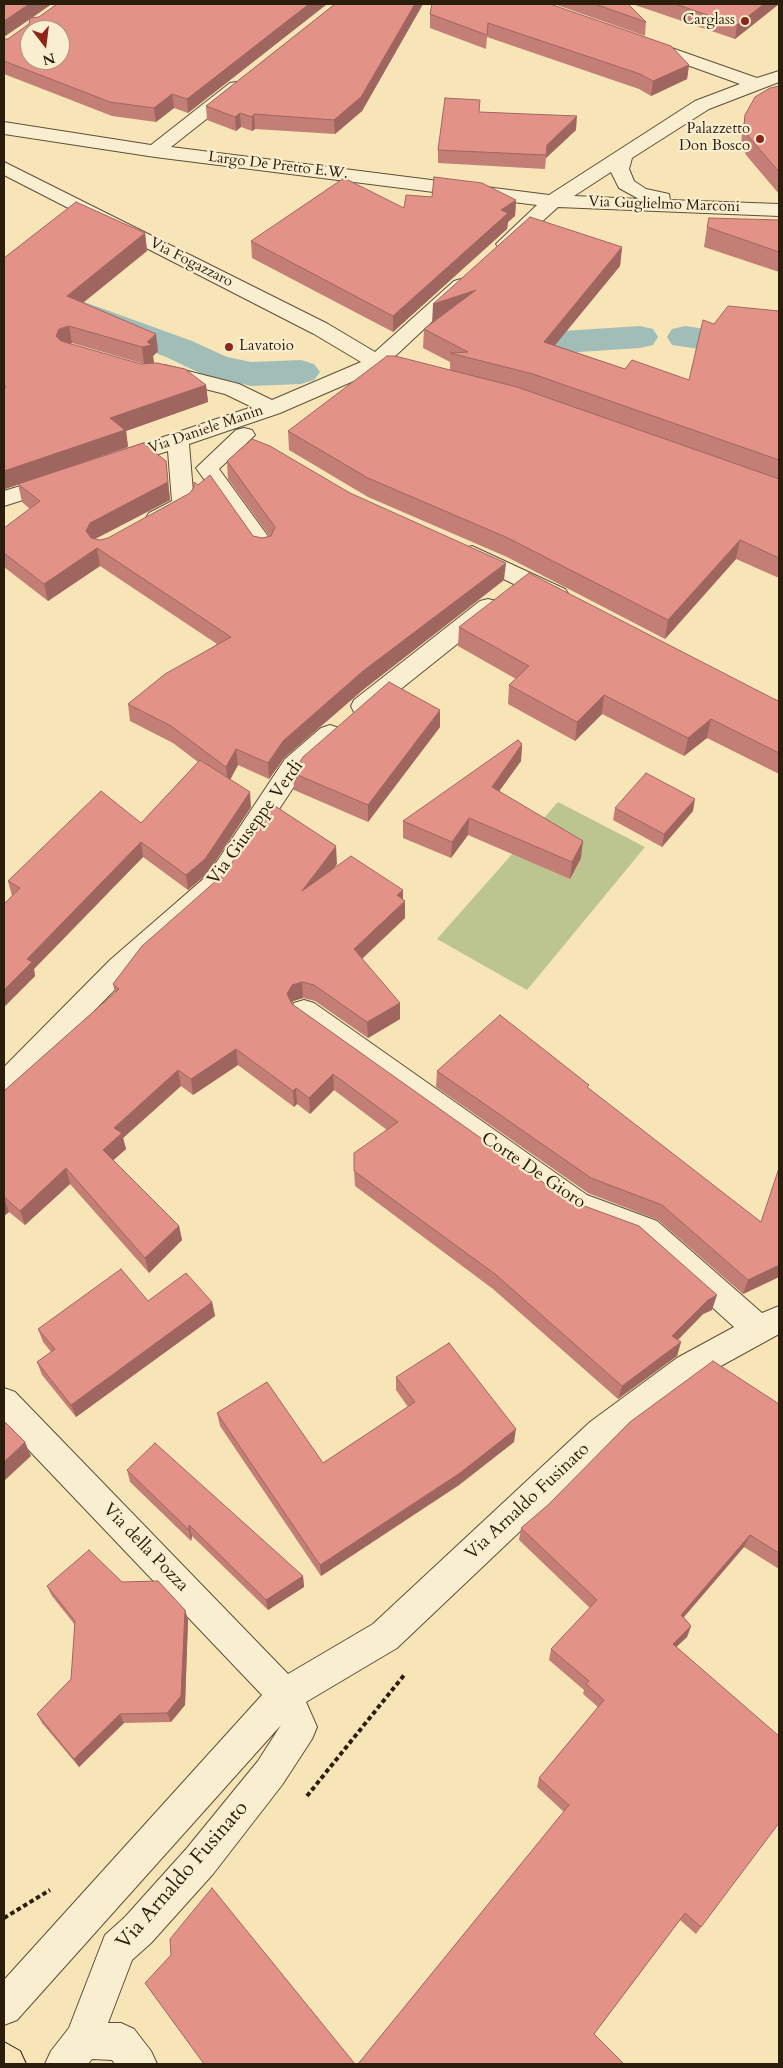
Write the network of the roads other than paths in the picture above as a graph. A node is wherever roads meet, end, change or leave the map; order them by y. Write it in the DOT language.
graph roads {
  1 [pos="626,37"];
  2 [pos="779,76"];
  3 [pos="248,78"];
  4 [pos="758,84"];
  5 [pos="4,128"];
  6 [pos="155,151"];
  7 [pos="624,155"];
  8 [pos="4,168"];
  9 [pos="554,201"];
  10 [pos="777,210"];
  11 [pos="376,362"];
  12 [pos="413,372"];
  13 [pos="144,374"];
  14 [pos="272,408"];
  15 [pos="243,435"];
  16 [pos="178,440"];
  17 [pos="4,499"];
  18 [pos="142,526"];
  19 [pos="264,546"];
  20 [pos="454,546"];
  21 [pos="525,579"];
  22 [pos="576,605"];
  23 [pos="304,1011"];
  24 [pos="4,1085"];
  25 [pos="769,1324"];
  26 [pos="4,1402"];
  27 [pos="285,1695"];
  28 [pos="4,2007"];
  29 [pos="74,2052"];
  30 [pos="4,2061"];
  31 [pos="7,2064"];
  32 [pos="138,2064"];
  1 -- 4 [label="street"];
  2 -- 4 [label="street, Via Daniele Manin"];
  3 -- 6 [label="street"];
  4 -- 7 [label="street, Via Daniele Manin"];
  5 -- 6 [label="street, Largo De Pretto E.W."];
  6 -- 9 [label="street, Largo De Pretto E.W."];
  7 -- 9 [label="street, Via Daniele Manin"];
  7 -- 10 [label="street, Via Guglielmo Marconi"];
  8 -- 11 [label="street, Via Fogazzaro"];
  9 -- 10 [label="street, Via Guglielmo Marconi"];
  9 -- 11 [label="street, Via Daniele Manin"];
  11 -- 12 [label="street, Via Fogazzaro"];
  11 -- 14 [label="street, Via Daniele Manin"];
  13 -- 14 [label="street"];
  14 -- 15 [label="street, Via Daniele Manin"];
  15 -- 16 [label="street, Via Daniele Manin"];
  15 -- 19 [label="street"];
  16 -- 17 [label="street, Via Daniele Manin"];
  16 -- 18 [label="street"];
  20 -- 21 [label="street"];
  21 -- 22 [label="street"];
  21 -- 24 [label="street, Via Giuseppe Verdi"];
  23 -- 25 [label="street, Corte De Gioro"];
  25 -- 27 [label="street, Via Arnaldo Fusinato"];
  26 -- 27 [label="street, Via della Pozza"];
  27 -- 28 [label="street, Via Arnaldo Fusinato"];
  27 -- 29 [label="street, Via Arnaldo Fusinato"];
  29 -- 32 [label="street"];
  30 -- 31 [label="main road"];
}
